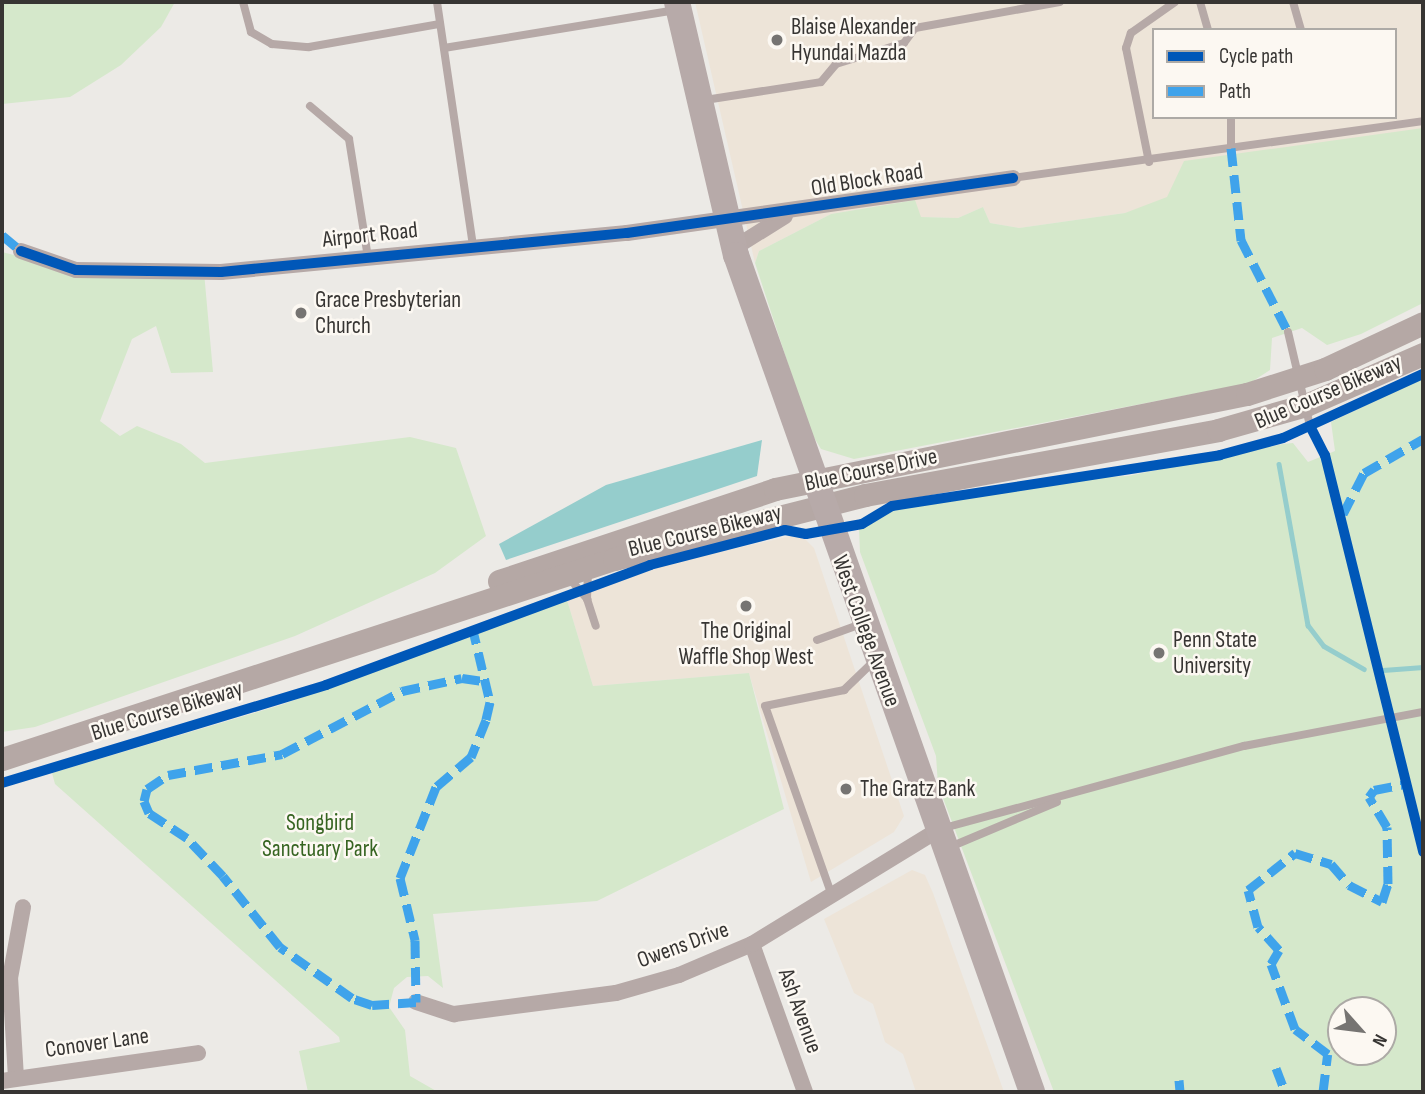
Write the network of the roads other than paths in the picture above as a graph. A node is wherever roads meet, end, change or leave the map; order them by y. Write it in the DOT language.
graph roads {
  1 [pos="243,2"];
  2 [pos="437,2"];
  3 [pos="1060,2"];
  4 [pos="1175,2"];
  5 [pos="1200,2"];
  6 [pos="1293,2"];
  7 [pos="678,5"];
  8 [pos="440,24"];
  9 [pos="1207,28"];
  10 [pos="1300,28"];
  11 [pos="444,48"];
  12 [pos="698,101"];
  13 [pos="310,106"];
  14 [pos="1231,119"];
  15 [pos="1423,121"];
  16 [pos="1231,148"];
  17 [pos="1149,162"];
  18 [pos="1013,178"];
  19 [pos="790,213"];
  20 [pos="726,220"];
  21 [pos="473,247"];
  22 [pos="734,248"];
  23 [pos="21,251"];
  24 [pos="368,257"];
  25 [pos="1423,323"];
  26 [pos="1288,332"];
  27 [pos="1423,355"];
  28 [pos="1299,377"];
  29 [pos="1308,416"];
  30 [pos="817,494"];
  31 [pos="589,567"];
  32 [pos="564,575"];
  33 [pos="587,599"];
  34 [pos="863,623"];
  35 [pos="596,626"];
  36 [pos="817,640"];
  37 [pos="329,654"];
  38 [pos="876,658"];
  39 [pos="1423,712"];
  40 [pos="2,760"];
  41 [pos="1059,800"];
  42 [pos="942,839"];
  43 [pos="831,893"];
  44 [pos="23,906"];
  45 [pos="752,944"];
  46 [pos="416,1002"];
  47 [pos="198,1053"];
  48 [pos="9,1080"];
  49 [pos="805,1092"];
  50 [pos="1032,1092"];
  1 -- 8 [label="lane"];
  2 -- 8 [label="lane"];
  3 -- 12 [label="lane"];
  4 -- 17 [label="lane"];
  5 -- 9 [label="lane"];
  6 -- 10 [label="lane"];
  7 -- 11 [label="lane"];
  7 -- 12 [label="main road, West College Avenue"];
  8 -- 11 [label="lane"];
  11 -- 21 [label="lane"];
  12 -- 20 [label="main road, West College Avenue"];
  13 -- 24 [label="lane"];
  14 -- 16 [label="lane"];
  15 -- 16 [label="lane, Old Block Road"];
  16 -- 17 [label="lane, Old Block Road"];
  17 -- 18 [label="lane, Old Block Road"];
  18 -- 19 [label="street, Old Block Road"];
  19 -- 20 [label="street, Old Block Road"];
  19 -- 22 [label="street, Old Block Road"];
  20 -- 21 [label="street, Airport Road"];
  20 -- 22 [label="main road, West College Avenue"];
  21 -- 24 [label="street, Airport Road"];
  22 -- 30 [label="main road, West College Avenue"];
  23 -- 24 [label="street, Airport Road"];
  25 -- 28 [label="main road, Blue Course Drive"];
  26 -- 28 [label="lane"];
  27 -- 29 [label="main road, Blue Course Drive"];
  28 -- 29 [label="lane"];
  28 -- 30 [label="main road, Blue Course Drive"];
  29 -- 30 [label="main road, Blue Course Drive"];
  30 -- 31 [label="main road, Blue Course Drive"];
  30 -- 34 [label="main road, West College Avenue"];
  30 -- 37 [label="main road, Blue Course Drive"];
  31 -- 32 [label="main road, Blue Course Drive"];
  31 -- 33 [label="lane"];
  32 -- 33 [label="lane"];
  32 -- 37 [label="main road, Blue Course Drive"];
  33 -- 35 [label="lane"];
  34 -- 36 [label="lane"];
  34 -- 38 [label="main road, West College Avenue"];
  37 -- 40 [label="main road, Blue Course Drive"];
  38 -- 42 [label="main road, West College Avenue"];
  38 -- 43 [label="lane"];
  39 -- 41 [label="lane"];
  41 -- 42 [label="lane"];
  41 -- 42 [label="lane"];
  42 -- 43 [label="street, Owens Drive"];
  42 -- 50 [label="main road, West College Avenue"];
  43 -- 45 [label="street, Owens Drive"];
  44 -- 48 [label="street"];
  45 -- 46 [label="street, Owens Drive"];
  45 -- 49 [label="street, Ash Avenue"];
  47 -- 48 [label="street, Conover Lane"];
}
